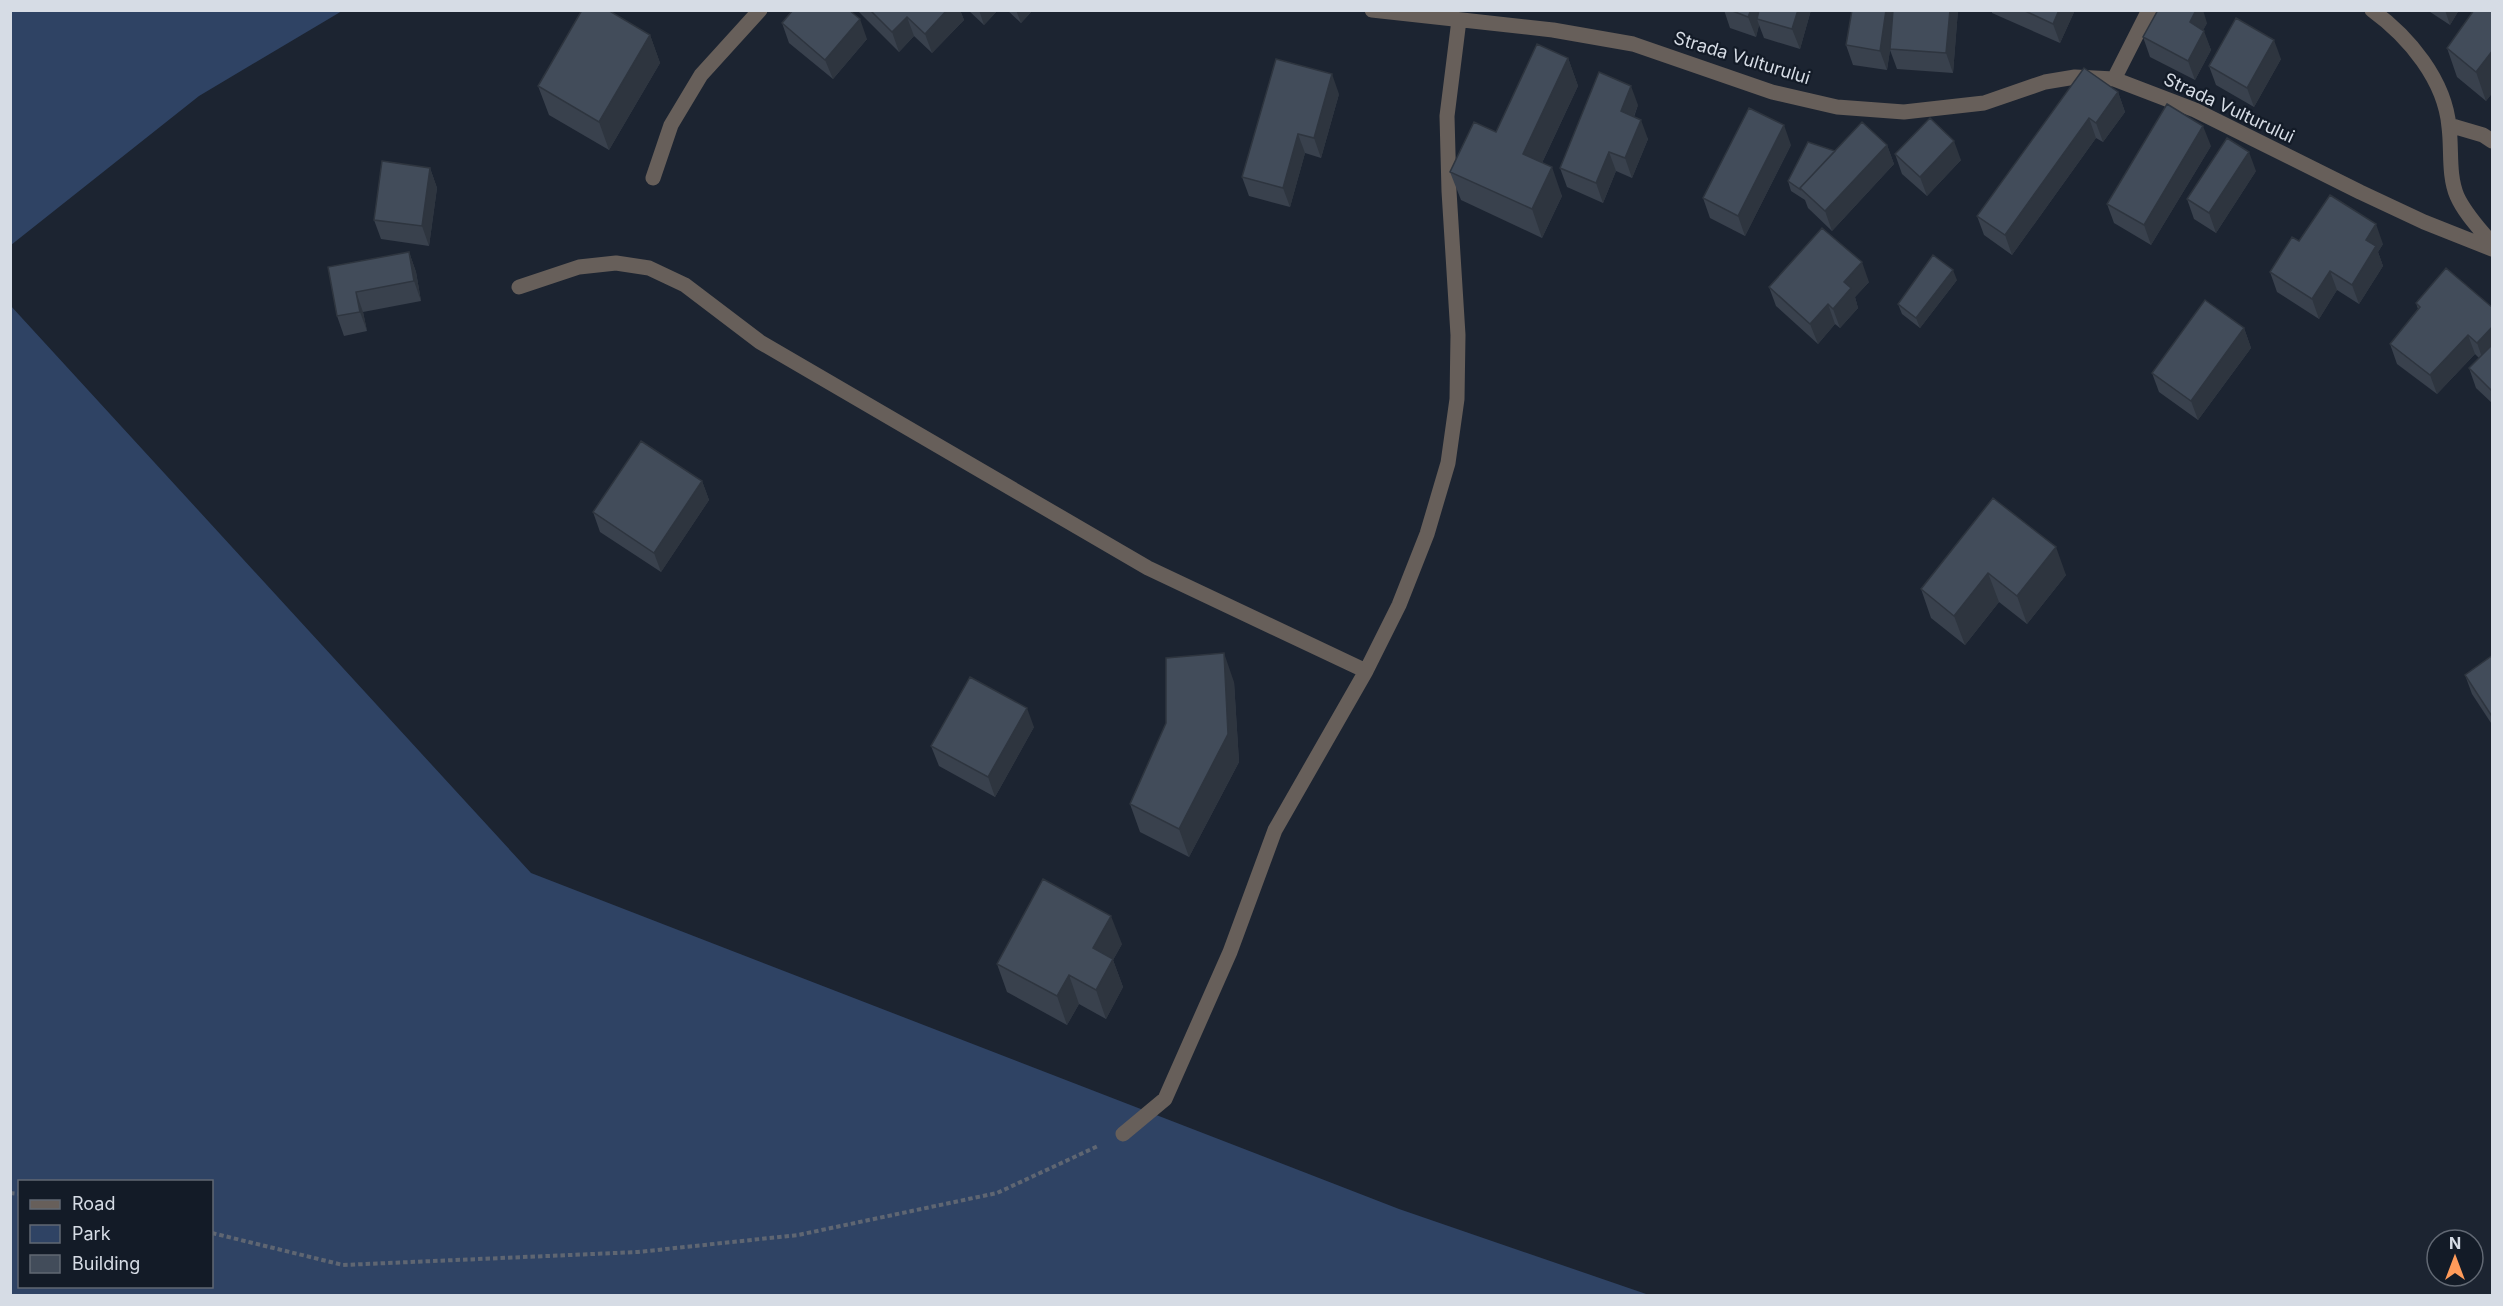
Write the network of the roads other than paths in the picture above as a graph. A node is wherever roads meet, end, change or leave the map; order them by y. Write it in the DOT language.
graph roads {
  1 [pos="760,10"];
  2 [pos="1372,10"];
  3 [pos="2149,10"];
  4 [pos="2372,10"];
  5 [pos="1459,20"];
  6 [pos="2114,79"];
  7 [pos="2449,125"];
  8 [pos="2493,141"];
  9 [pos="653,178"];
  10 [pos="2493,244"];
  11 [pos="2493,249"];
  12 [pos="519,287"];
  13 [pos="1366,671"];
  14 [pos="1123,1134"];
  1 -- 9 [label="street"];
  2 -- 5 [label="street, Strada Vulturului"];
  3 -- 6 [label="street"];
  4 -- 7 [label="street"];
  5 -- 6 [label="street, Strada Vulturului"];
  5 -- 13 [label="street"];
  6 -- 11 [label="street, Strada Vulturului"];
  7 -- 8 [label="street"];
  7 -- 10 [label="street"];
  12 -- 13 [label="street"];
  13 -- 14 [label="street"];
}
